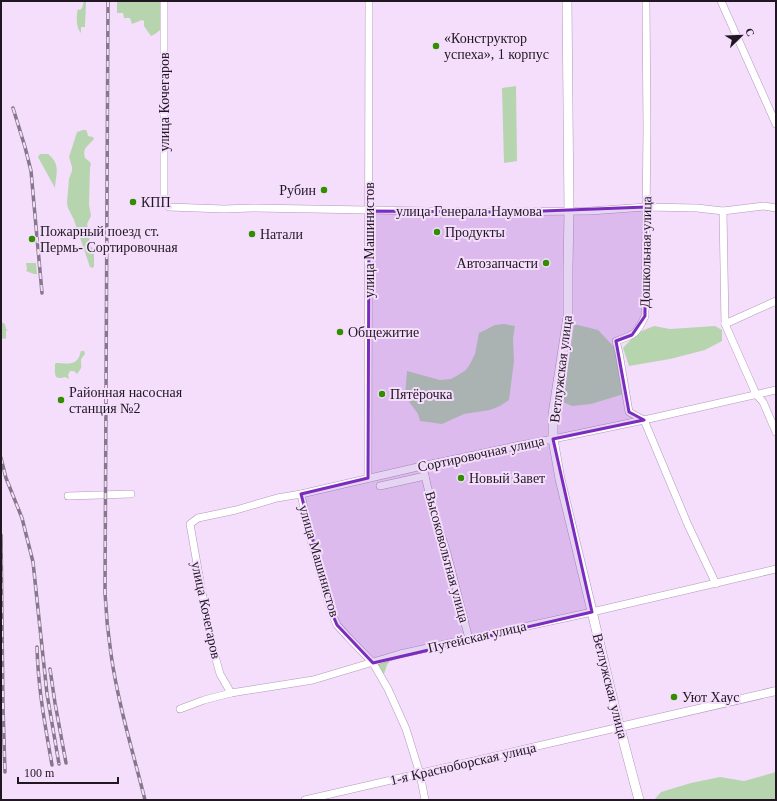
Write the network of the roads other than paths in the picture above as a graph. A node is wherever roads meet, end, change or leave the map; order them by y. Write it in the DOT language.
graph roads {
  1 [pos="164,1"];
  2 [pos="369,1"];
  3 [pos="567,1"];
  4 [pos="646,1"];
  5 [pos="721,1"];
  6 [pos="776,124"];
  7 [pos="164,203"];
  8 [pos="646,207"];
  9 [pos="776,208"];
  10 [pos="369,211"];
  11 [pos="723,211"];
  12 [pos="569,212"];
  13 [pos="776,301"];
  14 [pos="725,324"];
  15 [pos="776,390"];
  16 [pos="756,394"];
  17 [pos="644,420"];
  18 [pos="776,432"];
  19 [pos="553,439"];
  20 [pos="422,466"];
  21 [pos="425,476"];
  22 [pos="368,478"];
  23 [pos="380,486"];
  24 [pos="131,494"];
  25 [pos="300,494"];
  26 [pos="68,496"];
  27 [pos="190,524"];
  28 [pos="776,569"];
  29 [pos="716,584"];
  30 [pos="592,612"];
  31 [pos="469,639"];
  32 [pos="373,662"];
  33 [pos="776,691"];
  34 [pos="231,693"];
  35 [pos="180,709"];
  36 [pos="620,727"];
  37 [pos="420,774"];
  38 [pos="639,799"];
  39 [pos="305,800"];
  40 [pos="425,800"];
  1 -- 7 [label="street, улица Кочегаров"];
  2 -- 10 [label="street, улица Машинистов"];
  3 -- 12 [label="main road, Ветлужская улица"];
  4 -- 8 [label="street, Дошкольная улица"];
  5 -- 6 [label="street"];
  7 -- 10 [label="street, улица Генерала Наумова"];
  8 -- 11 [label="street, улица Генерала Наумова"];
  8 -- 12 [label="street, улица Генерала Наумова"];
  8 -- 17 [label="street, Дошкольная улица"];
  9 -- 11 [label="street, улица Генерала Наумова"];
  10 -- 12 [label="street, улица Генерала Наумова"];
  10 -- 22 [label="street, улица Машинистов"];
  11 -- 14 [label="street"];
  12 -- 19 [label="main road, Ветлужская улица"];
  13 -- 14 [label="street"];
  14 -- 16 [label="street"];
  15 -- 16 [label="street, Сортировочная улица"];
  16 -- 17 [label="street, Сортировочная улица"];
  16 -- 18 [label="street"];
  17 -- 19 [label="street, Сортировочная улица"];
  17 -- 29 [label="street"];
  19 -- 20 [label="street, Сортировочная улица"];
  19 -- 30 [label="main road, Ветлужская улица"];
  20 -- 21 [label="street, Высоковольтная улица"];
  20 -- 22 [label="street, Сортировочная улица"];
  21 -- 23 [label="street, Высоковольтная улица"];
  21 -- 31 [label="street, Высоковольтная улица"];
  22 -- 25 [label="street, Сортировочная улица"];
  24 -- 26 [label="street"];
  25 -- 27 [label="street, Сортировочная улица"];
  25 -- 32 [label="street, улица Машинистов"];
  27 -- 34 [label="street, улица Кочегаров"];
  28 -- 29 [label="street, Путейская улица"];
  29 -- 30 [label="street, Путейская улица"];
  30 -- 31 [label="street, Путейская улица"];
  30 -- 36 [label="main road, Ветлужская улица"];
  31 -- 32 [label="street, Путейская улица"];
  32 -- 34 [label="street, Путейская улица"];
  32 -- 37 [label="street, улица Машинистов"];
  33 -- 36 [label="street"];
  34 -- 35 [label="street, Путейская улица"];
  36 -- 37 [label="street, 1-я Красноборская улица"];
  36 -- 38 [label="main road, Ветлужская улица"];
  37 -- 39 [label="street, 1-я Красноборская улица"];
  37 -- 40 [label="street, улица Машинистов"];
}
